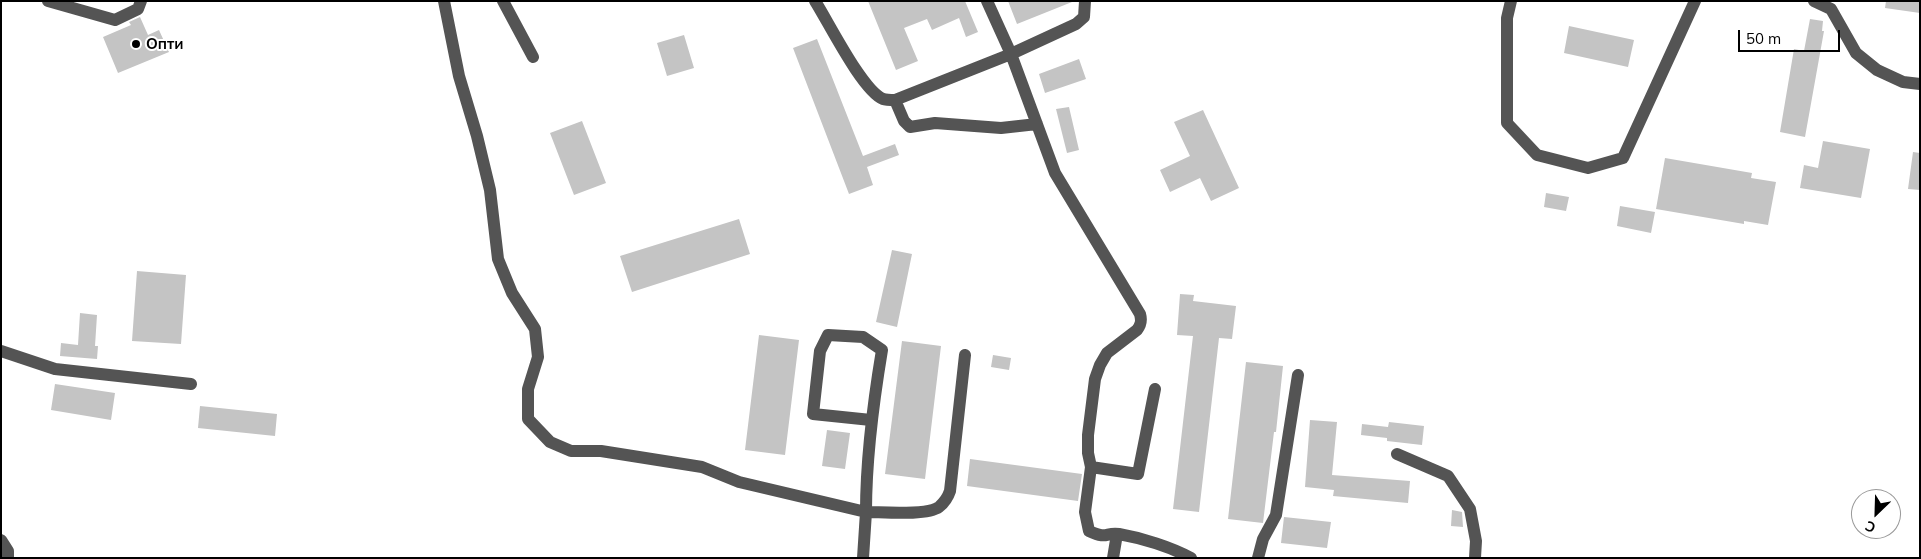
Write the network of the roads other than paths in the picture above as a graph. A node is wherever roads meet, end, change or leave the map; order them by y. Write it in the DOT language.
graph roads {
  1 [pos="48,1"];
  2 [pos="141,1"];
  3 [pos="444,1"];
  4 [pos="503,1"];
  5 [pos="815,1"];
  6 [pos="986,1"];
  7 [pos="1085,1"];
  8 [pos="1511,1"];
  9 [pos="1695,1"];
  10 [pos="1814,1"];
  11 [pos="1011,54"];
  12 [pos="533,57"];
  13 [pos="1920,84"];
  14 [pos="895,100"];
  15 [pos="1037,124"];
  16 [pos="1,351"];
  17 [pos="965,355"];
  18 [pos="1298,375"];
  19 [pos="191,384"];
  20 [pos="1155,389"];
  21 [pos="871,420"];
  22 [pos="1397,454"];
  23 [pos="1092,467"];
  24 [pos="866,512"];
  25 [pos="1117,534"];
  26 [pos="1,540"];
  27 [pos="8,558"];
  28 [pos="863,558"];
  29 [pos="1113,558"];
  30 [pos="1191,558"];
  31 [pos="1258,558"];
  32 [pos="1475,558"];
  1 -- 2 [label="lane"];
  3 -- 24 [label="lane"];
  4 -- 12 [label="lane"];
  5 -- 14 [label="lane"];
  6 -- 11 [label="lane"];
  7 -- 11 [label="lane"];
  8 -- 9 [label="lane"];
  10 -- 13 [label="lane"];
  11 -- 14 [label="lane"];
  11 -- 15 [label="lane"];
  14 -- 15 [label="lane"];
  15 -- 23 [label="lane"];
  16 -- 19 [label="lane"];
  17 -- 24 [label="lane"];
  18 -- 31 [label="lane"];
  20 -- 23 [label="lane"];
  21 -- 21 [label="lane"];
  21 -- 24 [label="lane"];
  22 -- 32 [label="lane"];
  23 -- 25 [label="lane"];
  24 -- 28 [label="lane"];
  25 -- 29 [label="lane"];
  25 -- 30 [label="lane"];
  26 -- 27 [label="lane"];
}
